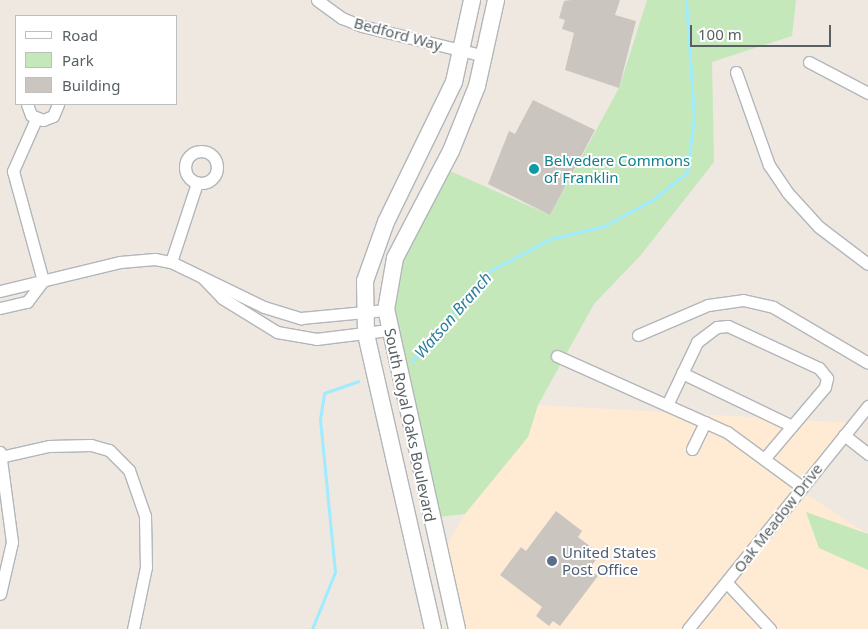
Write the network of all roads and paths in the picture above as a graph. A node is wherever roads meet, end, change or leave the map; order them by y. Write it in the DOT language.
graph roads {
  1 [pos="317,0"];
  2 [pos="472,0"];
  3 [pos="496,0"];
  4 [pos="463,51"];
  5 [pos="486,56"];
  6 [pos="809,62"];
  7 [pos="736,72"];
  8 [pos="868,92"];
  9 [pos="28,105"];
  10 [pos="58,105"];
  11 [pos="36,118"];
  12 [pos="197,183"];
  13 [pos="172,262"];
  14 [pos="868,264"];
  15 [pos="198,273"];
  16 [pos="43,281"];
  17 [pos="0,291"];
  18 [pos="0,308"];
  19 [pos="386,310"];
  20 [pos="364,312"];
  21 [pos="388,330"];
  22 [pos="366,333"];
  23 [pos="638,335"];
  24 [pos="558,356"];
  25 [pos="868,363"];
  26 [pos="682,373"];
  27 [pos="667,405"];
  28 [pos="868,406"];
  29 [pos="705,422"];
  30 [pos="792,426"];
  31 [pos="844,435"];
  32 [pos="692,449"];
  33 [pos="868,454"];
  34 [pos="0,455"];
  35 [pos="764,460"];
  36 [pos="802,488"];
  37 [pos="727,583"];
  38 [pos="0,594"];
  39 [pos="133,629"];
  40 [pos="433,629"];
  41 [pos="456,629"];
  42 [pos="688,629"];
  43 [pos="770,629"];
  1 -- 4 [label="street, Bedford Way"];
  2 -- 4 [label="main road, South Royal Oaks Boulevard"];
  3 -- 5 [label="main road, South Royal Oaks Boulevard"];
  4 -- 5 [label="street, Bedford Way"];
  4 -- 20 [label="main road, South Royal Oaks Boulevard"];
  5 -- 19 [label="main road, South Royal Oaks Boulevard"];
  6 -- 8 [label="street"];
  7 -- 14 [label="street"];
  9 -- 11 [label="street"];
  10 -- 11 [label="street"];
  11 -- 16 [label="street"];
  12 -- 13 [label="street"];
  13 -- 15 [label="street"];
  13 -- 16 [label="street"];
  15 -- 20 [label="street"];
  15 -- 22 [label="street"];
  16 -- 17 [label="street"];
  16 -- 18 [label="street"];
  19 -- 20 [label="street"];
  19 -- 21 [label="main road, South Royal Oaks Boulevard"];
  20 -- 22 [label="main road, South Royal Oaks Boulevard"];
  21 -- 22 [label="street"];
  21 -- 41 [label="main road, South Royal Oaks Boulevard"];
  22 -- 40 [label="main road, South Royal Oaks Boulevard"];
  23 -- 25 [label="street"];
  24 -- 27 [label="street"];
  26 -- 27 [label="street"];
  26 -- 30 [label="street"];
  26 -- 30 [label="street"];
  27 -- 29 [label="street"];
  28 -- 31 [label="street, Oak Meadow Drive"];
  29 -- 32 [label="street"];
  29 -- 35 [label="street"];
  30 -- 35 [label="street"];
  31 -- 33 [label="street"];
  31 -- 36 [label="street, Oak Meadow Drive"];
  34 -- 38 [label="street"];
  34 -- 39 [label="street"];
  35 -- 36 [label="street"];
  36 -- 37 [label="street, Oak Meadow Drive"];
  37 -- 42 [label="street, Oak Meadow Drive"];
  37 -- 43 [label="street"];
}
